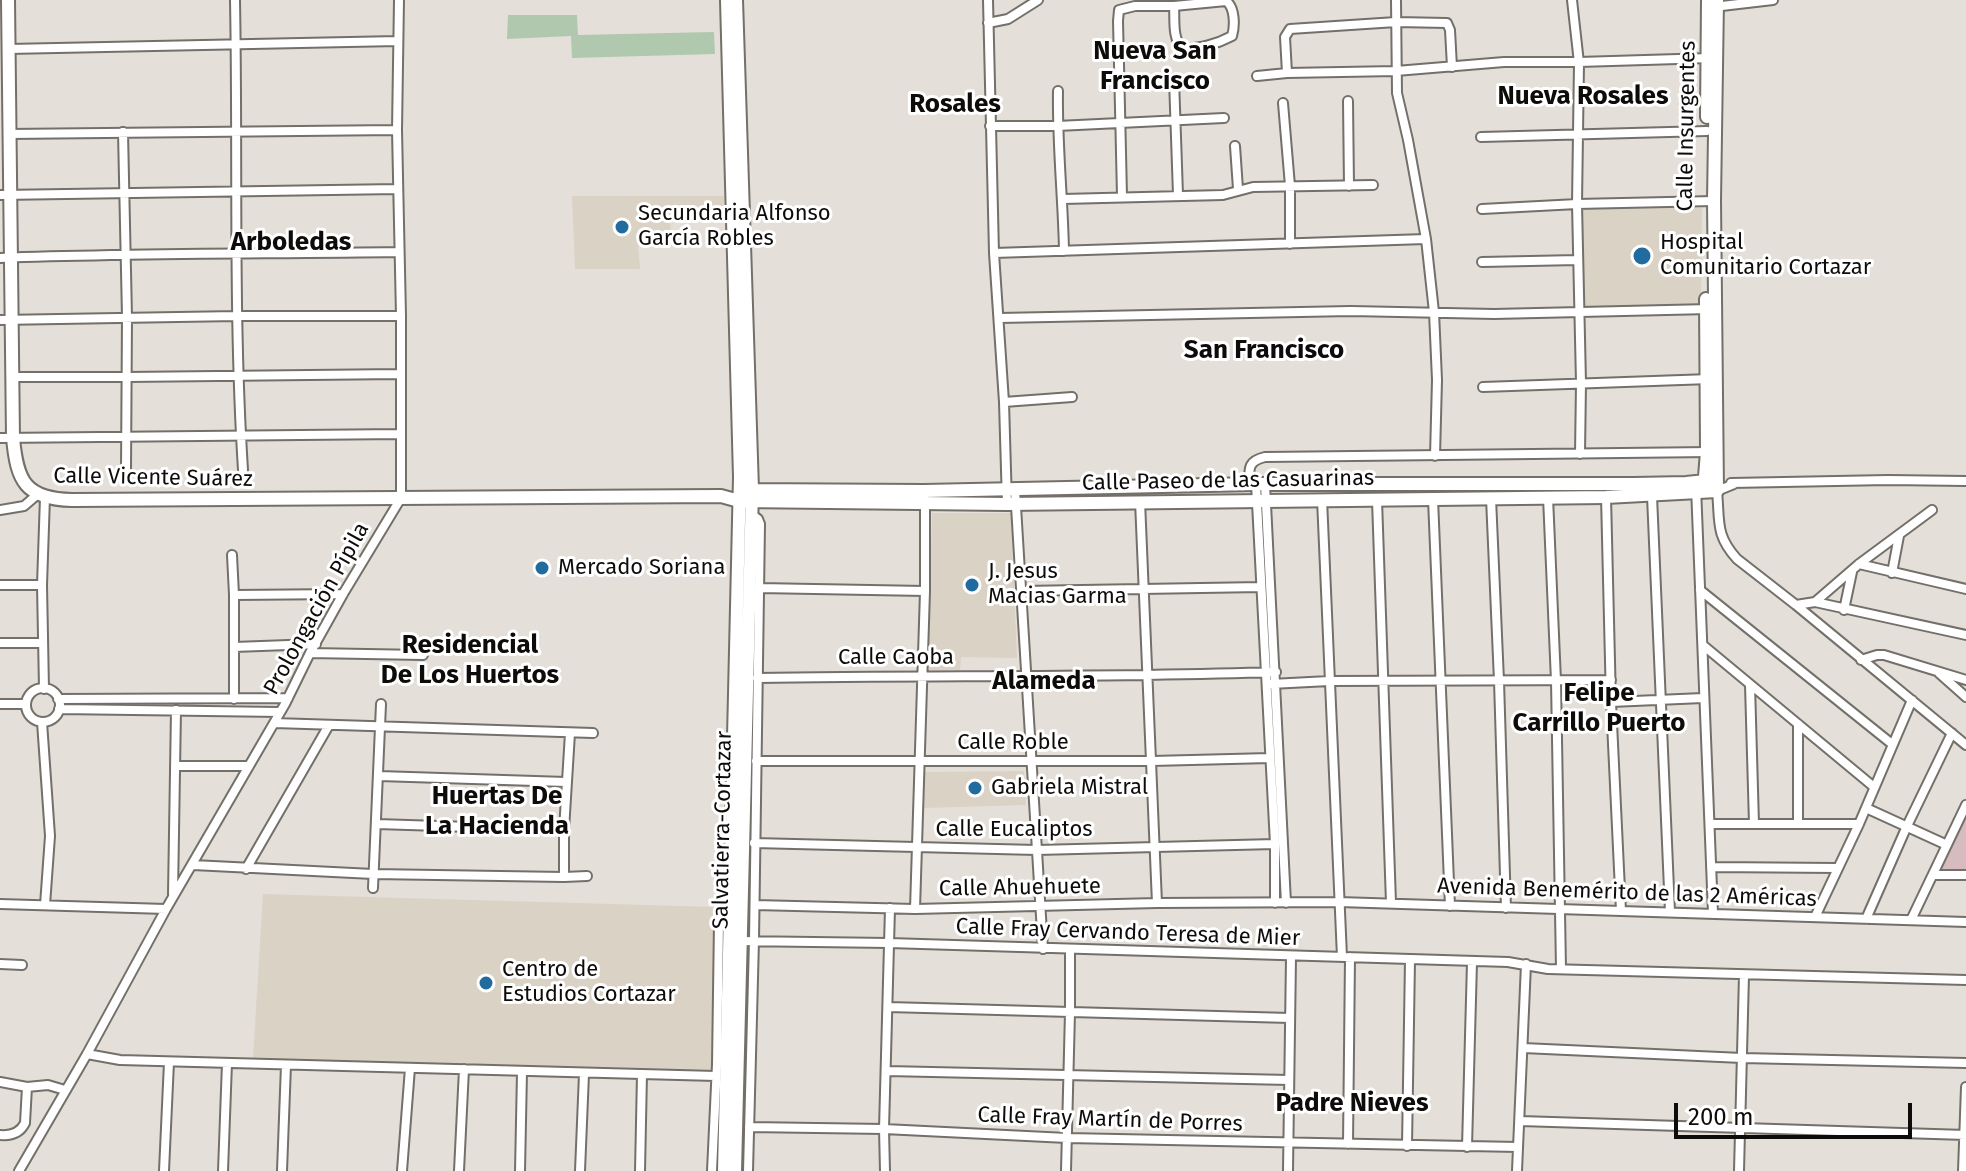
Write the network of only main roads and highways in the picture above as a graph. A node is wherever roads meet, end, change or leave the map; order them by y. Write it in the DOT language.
graph roads {
  1 [pos="8,0"];
  2 [pos="727,0"];
  3 [pos="736,0"];
  4 [pos="1713,4"];
  5 [pos="1712,58"];
  6 [pos="5,195"];
  7 [pos="1710,201"];
  8 [pos="5,258"];
  9 [pos="5,320"];
  10 [pos="7,438"];
  11 [pos="1705,487"];
  12 [pos="925,498"];
  13 [pos="746,499"];
  14 [pos="742,941"];
  15 [pos="724,1171"];
  16 [pos="735,1171"];
  1 -- 6 [label="main road, Calle Vicente Suárez"];
  2 -- 13 [label="main road"];
  3 -- 13 [label="main road"];
  4 -- 5 [label="main road, Calle Insurgentes"];
  5 -- 7 [label="main road, Calle Insurgentes"];
  5 -- 7 [label="main road, Calle Insurgentes"];
  6 -- 8 [label="main road, Calle Vicente Suárez"];
  7 -- 11 [label="main road, Calle Insurgentes"];
  8 -- 9 [label="main road, Calle Vicente Suárez"];
  9 -- 10 [label="main road, Calle Vicente Suárez"];
  10 -- 13 [label="main road, Calle Vicente Suárez"];
  11 -- 12 [label="main road, Calle Paseo de las Casuarinas"];
  11 -- 12 [label="main road, Calle Paseo de las Casuarinas"];
  12 -- 13 [label="main road, Calle Paseo de las Casuarinas"];
  13 -- 14 [label="main road, Salvatierra-Cortazar"];
  14 -- 15 [label="main road, Salvatierra-Cortazar"];
  14 -- 16 [label="main road, Salvatierra-Cortazar"];
}
